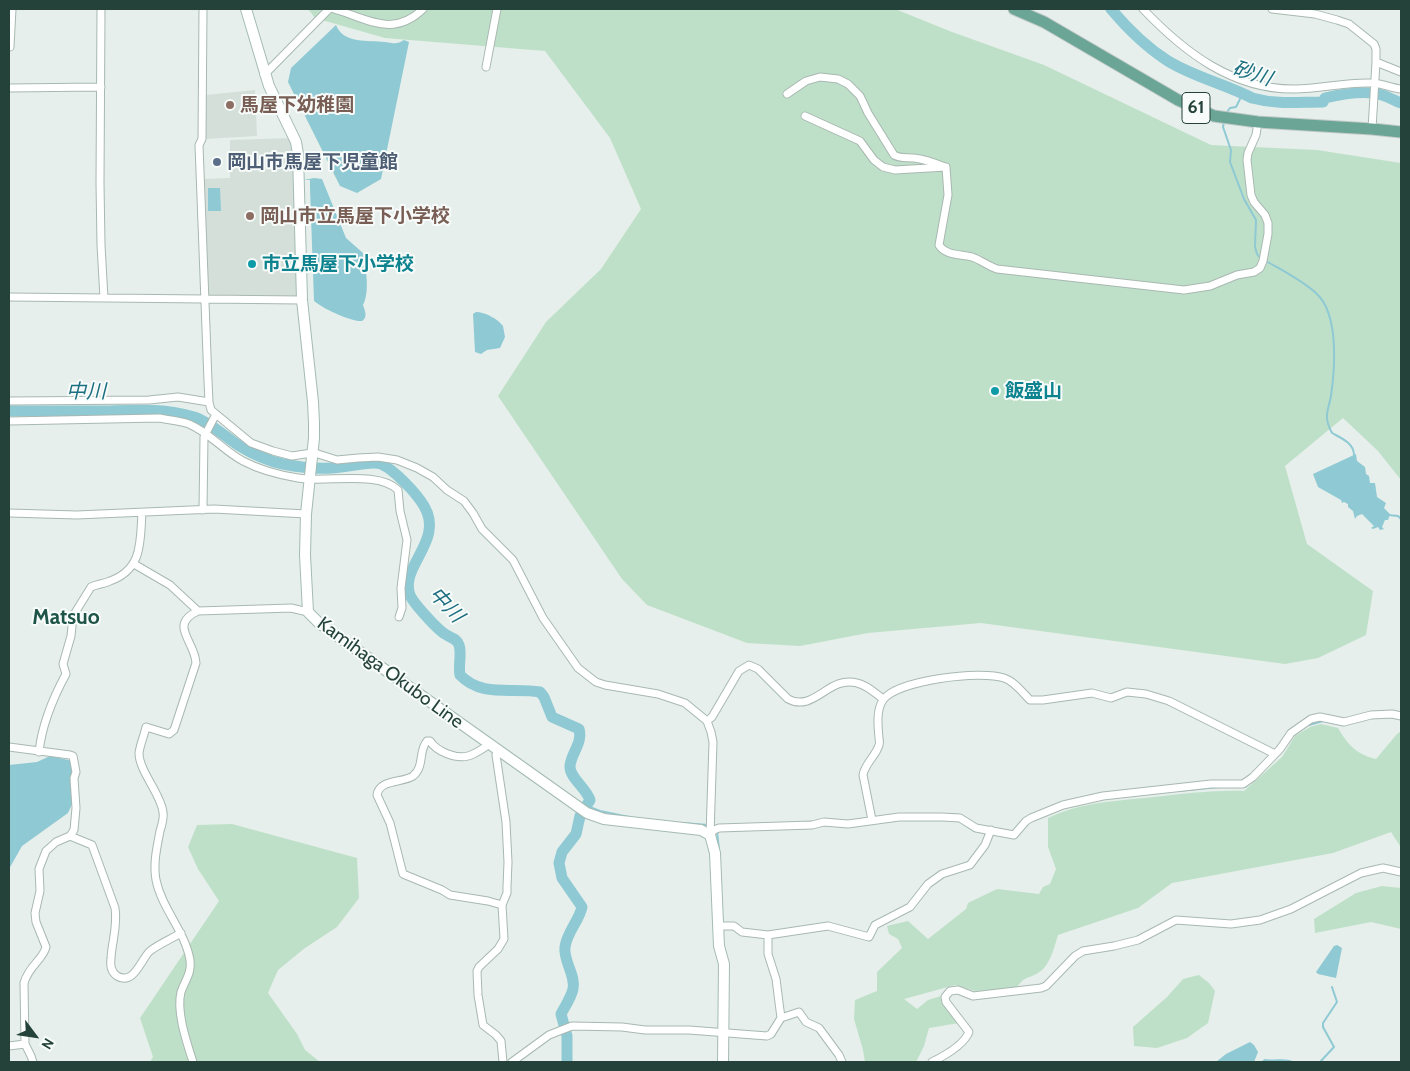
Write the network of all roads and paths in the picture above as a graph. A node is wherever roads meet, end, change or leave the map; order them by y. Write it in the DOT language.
graph roads {
  1 [pos="12,9"];
  2 [pos="101,9"];
  3 [pos="203,9"];
  4 [pos="246,9"];
  5 [pos="330,9"];
  6 [pos="334,9"];
  7 [pos="423,9"];
  8 [pos="497,9"];
  9 [pos="1014,9"];
  10 [pos="1143,9"];
  11 [pos="1272,9"];
  12 [pos="10,47"];
  13 [pos="1376,62"];
  14 [pos="486,66"];
  15 [pos="1401,72"];
  16 [pos="264,75"];
  17 [pos="1374,84"];
  18 [pos="101,87"];
  19 [pos="9,88"];
  20 [pos="1401,89"];
  21 [pos="787,94"];
  22 [pos="805,116"];
  23 [pos="1258,122"];
  24 [pos="1372,128"];
  25 [pos="1401,132"];
  26 [pos="946,167"];
  27 [pos="9,296"];
  28 [pos="104,298"];
  29 [pos="204,299"];
  30 [pos="302,300"];
  31 [pos="9,401"];
  32 [pos="209,402"];
  33 [pos="215,416"];
  34 [pos="9,421"];
  35 [pos="205,432"];
  36 [pos="312,456"];
  37 [pos="309,477"];
  38 [pos="203,510"];
  39 [pos="9,513"];
  40 [pos="142,513"];
  41 [pos="306,514"];
  42 [pos="134,564"];
  43 [pos="198,611"];
  44 [pos="308,612"];
  45 [pos="399,617"];
  46 [pos="884,699"];
  47 [pos="1401,716"];
  48 [pos="707,721"];
  49 [pos="9,747"];
  50 [pos="493,747"];
  51 [pos="39,752"];
  52 [pos="1275,754"];
  53 [pos="872,819"];
  54 [pos="711,828"];
  55 [pos="990,832"];
  56 [pos="70,836"];
  57 [pos="1401,872"];
  58 [pos="502,905"];
  59 [pos="719,926"];
  60 [pos="181,933"];
  61 [pos="768,935"];
  62 [pos="781,1018"];
  63 [pos="724,1033"];
  64 [pos="25,1044"];
  65 [pos="9,1046"];
  66 [pos="33,1062"];
  67 [pos="193,1062"];
  68 [pos="503,1062"];
  69 [pos="512,1062"];
  70 [pos="723,1062"];
  71 [pos="842,1062"];
  72 [pos="932,1062"];
  1 -- 12 [label="street"];
  2 -- 18 [label="street"];
  3 -- 29 [label="street"];
  4 -- 16 [label="main road, Kamihaga Okubo Line"];
  5 -- 16 [label="street"];
  6 -- 7 [label="street"];
  8 -- 14 [label="street"];
  9 -- 23 [label="main road, 61"];
  10 -- 17 [label="street"];
  11 -- 13 [label="street"];
  13 -- 15 [label="street"];
  13 -- 17 [label="street"];
  16 -- 30 [label="main road, Kamihaga Okubo Line"];
  17 -- 20 [label="street"];
  17 -- 24 [label="street"];
  18 -- 19 [label="street"];
  18 -- 28 [label="street"];
  21 -- 26 [label="street"];
  22 -- 26 [label="street"];
  23 -- 24 [label="main road, 61"];
  23 -- 26 [label="street"];
  24 -- 25 [label="main road, 61"];
  27 -- 28 [label="street"];
  28 -- 29 [label="street"];
  29 -- 30 [label="street"];
  29 -- 32 [label="street"];
  30 -- 36 [label="main road, Kamihaga Okubo Line"];
  31 -- 32 [label="street"];
  32 -- 33 [label="street"];
  33 -- 35 [label="street"];
  33 -- 36 [label="street"];
  34 -- 35 [label="street"];
  35 -- 37 [label="street"];
  35 -- 38 [label="street"];
  36 -- 37 [label="main road, Kamihaga Okubo Line"];
  36 -- 48 [label="street"];
  37 -- 41 [label="main road, Kamihaga Okubo Line"];
  37 -- 45 [label="street"];
  38 -- 40 [label="street"];
  38 -- 41 [label="street"];
  39 -- 40 [label="street"];
  40 -- 42 [label="street"];
  41 -- 44 [label="main road, Kamihaga Okubo Line"];
  42 -- 43 [label="street"];
  42 -- 51 [label="street"];
  43 -- 44 [label="street"];
  43 -- 60 [label="street"];
  44 -- 50 [label="main road, Kamihaga Okubo Line"];
  46 -- 48 [label="street"];
  46 -- 52 [label="street"];
  46 -- 53 [label="street"];
  47 -- 52 [label="street"];
  48 -- 54 [label="street"];
  49 -- 51 [label="street"];
  50 -- 54 [label="main road, Kamihaga Okubo Line"];
  50 -- 58 [label="street"];
  50 -- 58 [label="street"];
  51 -- 56 [label="street"];
  52 -- 55 [label="street"];
  53 -- 54 [label="street"];
  53 -- 55 [label="street"];
  54 -- 59 [label="main road"];
  55 -- 61 [label="street"];
  56 -- 60 [label="street"];
  56 -- 64 [label="street"];
  57 -- 72 [label="street"];
  58 -- 68 [label="street"];
  59 -- 61 [label="street"];
  59 -- 63 [label="main road"];
  60 -- 67 [label="street"];
  61 -- 62 [label="street"];
  62 -- 63 [label="street"];
  62 -- 71 [label="street"];
  63 -- 69 [label="street"];
  63 -- 70 [label="main road"];
  64 -- 65 [label="street"];
  64 -- 66 [label="street"];
}
